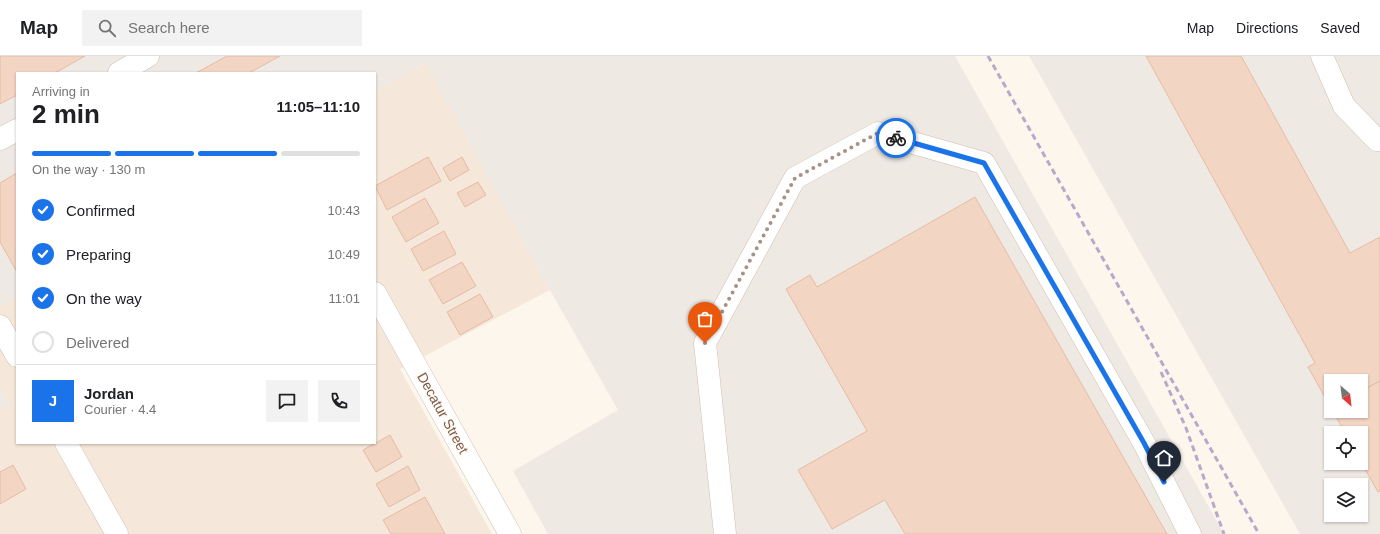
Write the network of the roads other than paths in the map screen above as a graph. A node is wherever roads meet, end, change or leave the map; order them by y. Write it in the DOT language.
graph roads {
  1 [pos="148,56"];
  2 [pos="1322,56"];
  3 [pos="121,72"];
  4 [pos="16,131"];
  5 [pos="0,139"];
  6 [pos="1380,140"];
  7 [pos="376,295"];
  8 [pos="0,326"];
  9 [pos="16,354"];
  10 [pos="67,444"];
  11 [pos="117,534"];
  12 [pos="510,534"];
  13 [pos="725,534"];
  14 [pos="1190,534"];
  1 -- 3 [label="street"];
  2 -- 6 [label="street"];
  4 -- 5 [label="street"];
  7 -- 12 [label="street, Decatur Street"];
  8 -- 9 [label="street"];
  10 -- 11 [label="street"];
  13 -- 14 [label="street"];
}
